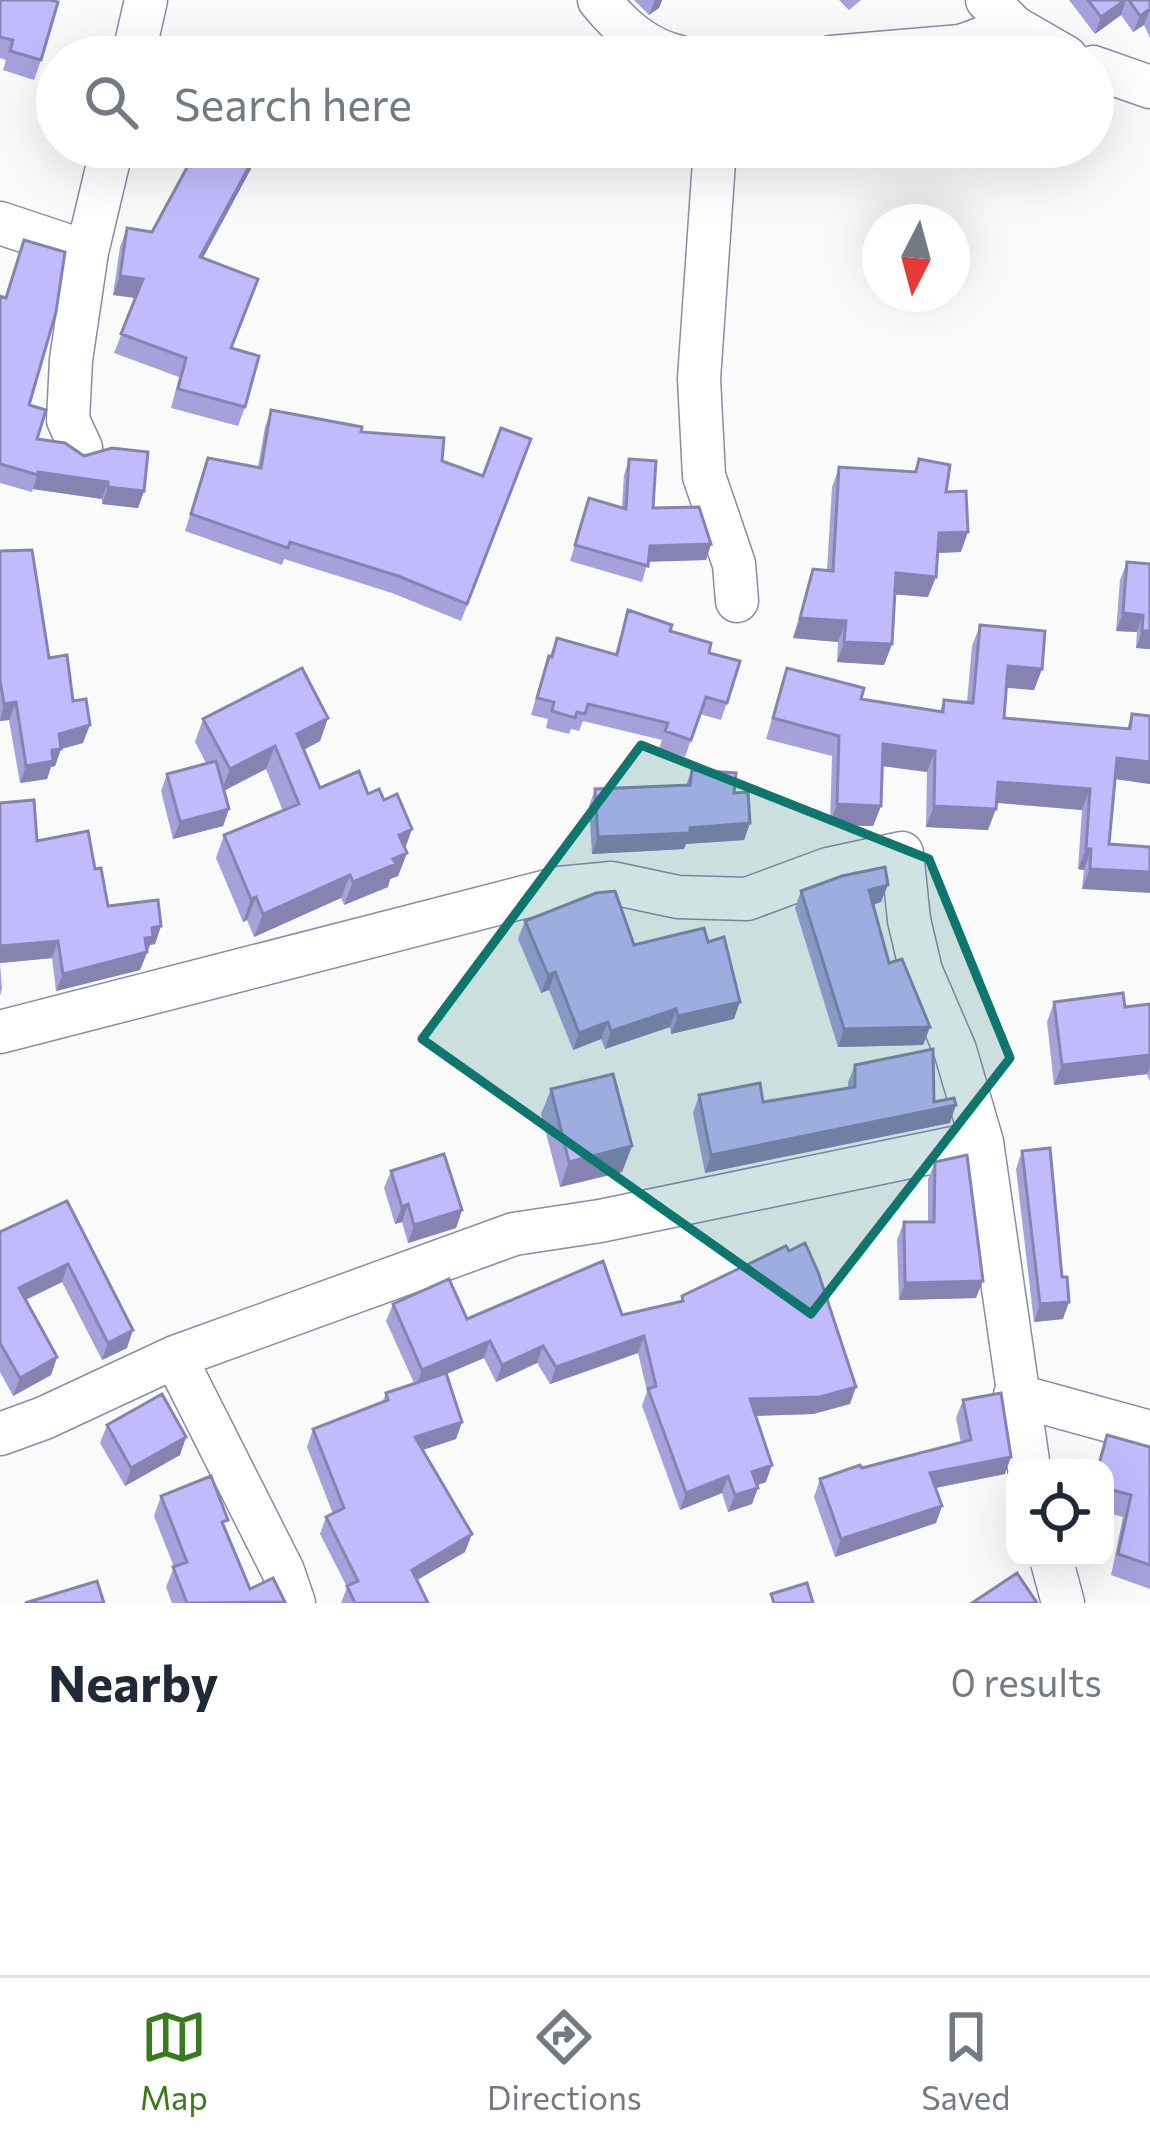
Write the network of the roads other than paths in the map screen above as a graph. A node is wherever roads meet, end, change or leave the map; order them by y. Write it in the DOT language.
graph roads {
  1 [pos="146,0"];
  2 [pos="599,0"];
  3 [pos="1000,14"];
  4 [pos="138,36"];
  5 [pos="634,36"];
  6 [pos="973,36"];
  7 [pos="1034,36"];
  8 [pos="1114,74"];
  9 [pos="1150,87"];
  10 [pos="107,168"];
  11 [pos="714,168"];
  12 [pos="0,224"];
  13 [pos="87,252"];
  14 [pos="81,448"];
  15 [pos="737,601"];
  16 [pos="0,1032"];
  17 [pos="982,1142"];
  18 [pos="175,1357"];
  19 [pos="1016,1395"];
  20 [pos="1150,1432"];
  21 [pos="0,1434"];
  22 [pos="1027,1459"];
  23 [pos="1053,1567"];
  24 [pos="294,1603"];
  25 [pos="1063,1603"];
  1 -- 4 [label="street"];
  2 -- 5 [label="street"];
  3 -- 6 [label="street"];
  3 -- 7 [label="street"];
  8 -- 9 [label="street"];
  10 -- 13 [label="street"];
  11 -- 15 [label="street"];
  12 -- 13 [label="street"];
  13 -- 14 [label="street"];
  16 -- 17 [label="street"];
  17 -- 18 [label="street"];
  17 -- 19 [label="street"];
  18 -- 21 [label="street"];
  18 -- 24 [label="street"];
  19 -- 20 [label="street"];
  19 -- 22 [label="street"];
  23 -- 25 [label="street"];
}
